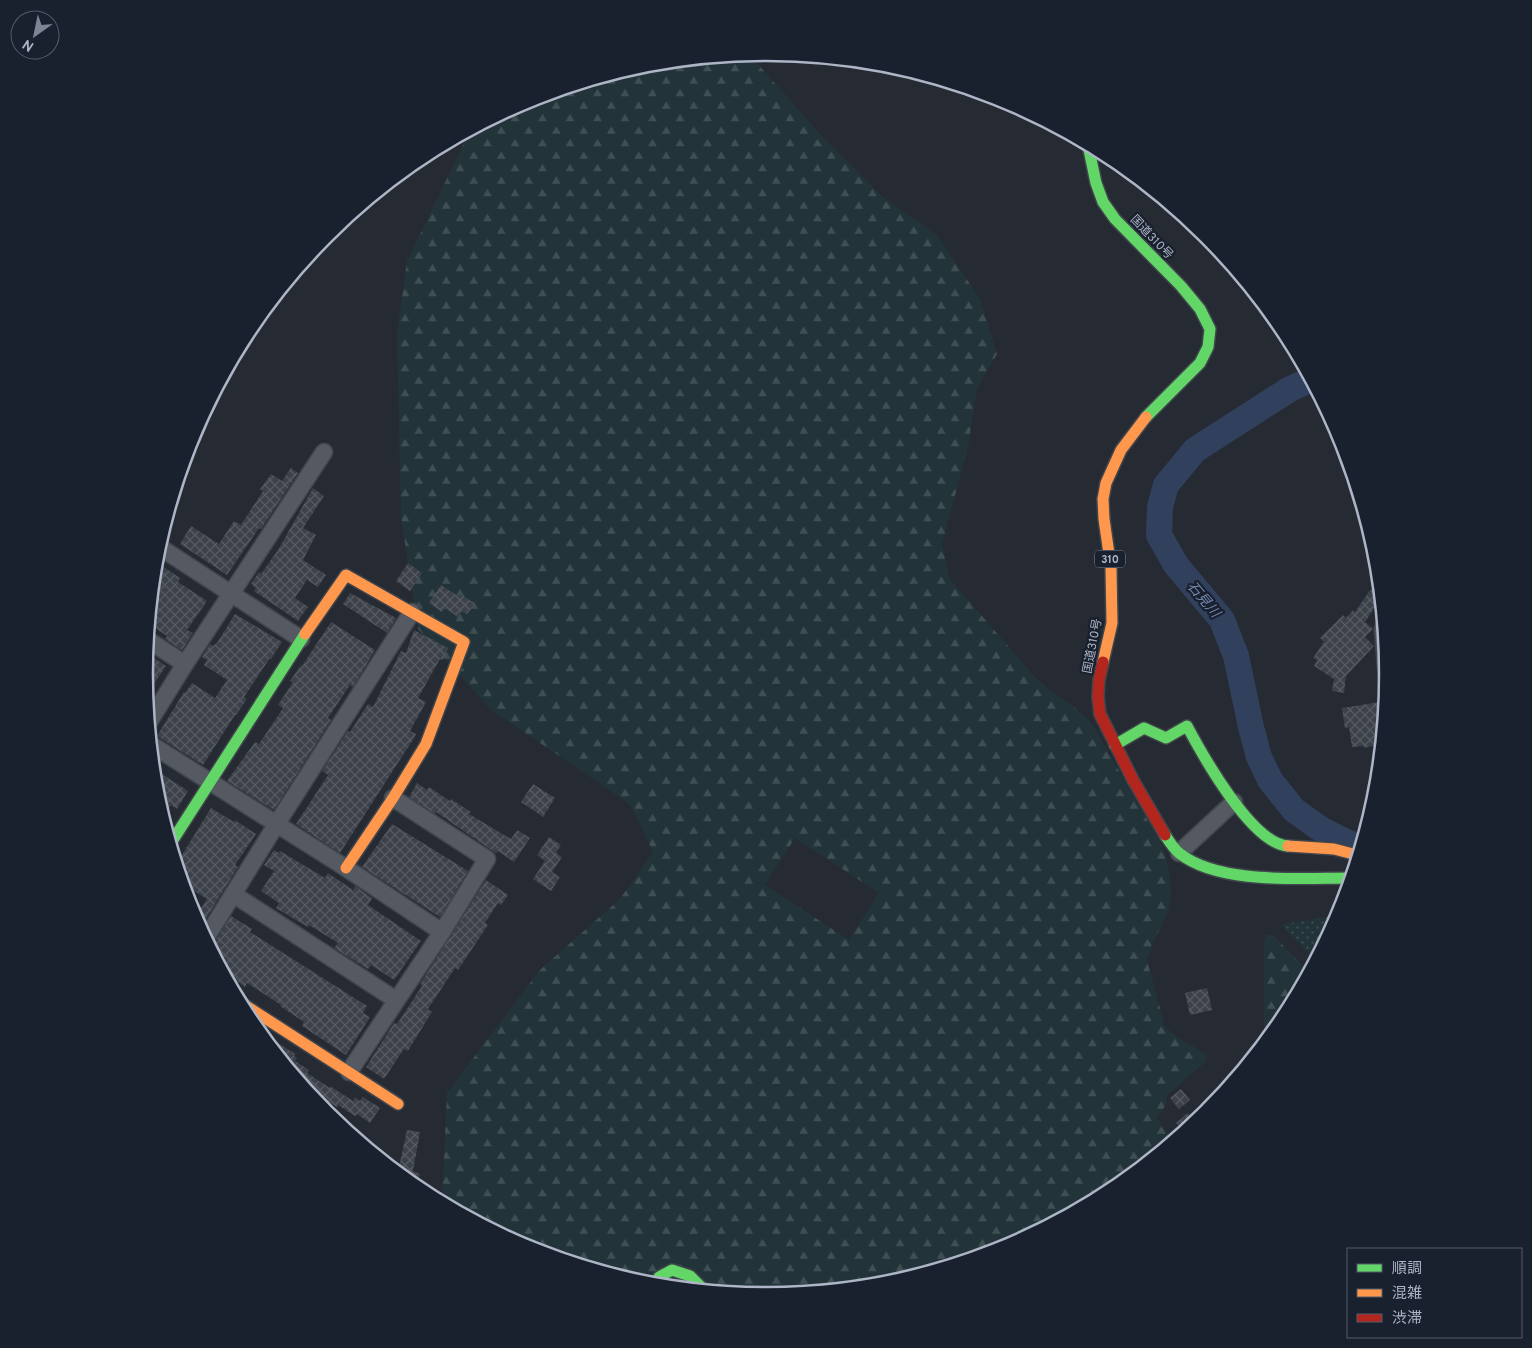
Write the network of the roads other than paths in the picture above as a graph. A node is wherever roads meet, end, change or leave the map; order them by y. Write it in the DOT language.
graph roads {
  1 [pos="1090,155"];
  2 [pos="324,452"];
  3 [pos="166,551"];
  4 [pos="232,594"];
  5 [pos="412,612"];
  6 [pos="301,639"];
  7 [pos="154,644"];
  8 [pos="185,664"];
  9 [pos="155,712"];
  10 [pos="1115,745"];
  11 [pos="158,750"];
  12 [pos="209,782"];
  13 [pos="393,798"];
  14 [pos="1234,802"];
  15 [pos="276,825"];
  16 [pos="175,836"];
  17 [pos="1180,853"];
  18 [pos="1352,854"];
  19 [pos="346,868"];
  20 [pos="1343,878"];
  21 [pos="233,894"];
  22 [pos="210,931"];
  23 [pos="442,932"];
  24 [pos="396,1000"];
  25 [pos="256,1012"];
  26 [pos="349,1072"];
  27 [pos="398,1104"];
  28 [pos="659,1277"];
  29 [pos="697,1283"];
  1 -- 10 [label="main road, 国道310号 / 310"];
  2 -- 4 [label="street"];
  3 -- 4 [label="street"];
  4 -- 6 [label="street"];
  4 -- 8 [label="street"];
  5 -- 6 [label="main road"];
  5 -- 13 [label="main road"];
  5 -- 15 [label="street"];
  6 -- 12 [label="main road"];
  7 -- 8 [label="street"];
  8 -- 9 [label="street"];
  10 -- 14 [label="main road"];
  10 -- 17 [label="main road, 国道310号 / 310"];
  11 -- 12 [label="street"];
  12 -- 15 [label="street"];
  12 -- 16 [label="main road"];
  13 -- 19 [label="main road"];
  13 -- 23 [label="street"];
  14 -- 17 [label="street"];
  14 -- 18 [label="main road"];
  15 -- 19 [label="street"];
  15 -- 21 [label="street"];
  17 -- 20 [label="main road, 国道310号 / 310"];
  19 -- 23 [label="street"];
  21 -- 22 [label="street"];
  21 -- 24 [label="street"];
  23 -- 24 [label="street"];
  24 -- 26 [label="street"];
  25 -- 26 [label="main road"];
  26 -- 27 [label="main road"];
  28 -- 29 [label="main road"];
}
